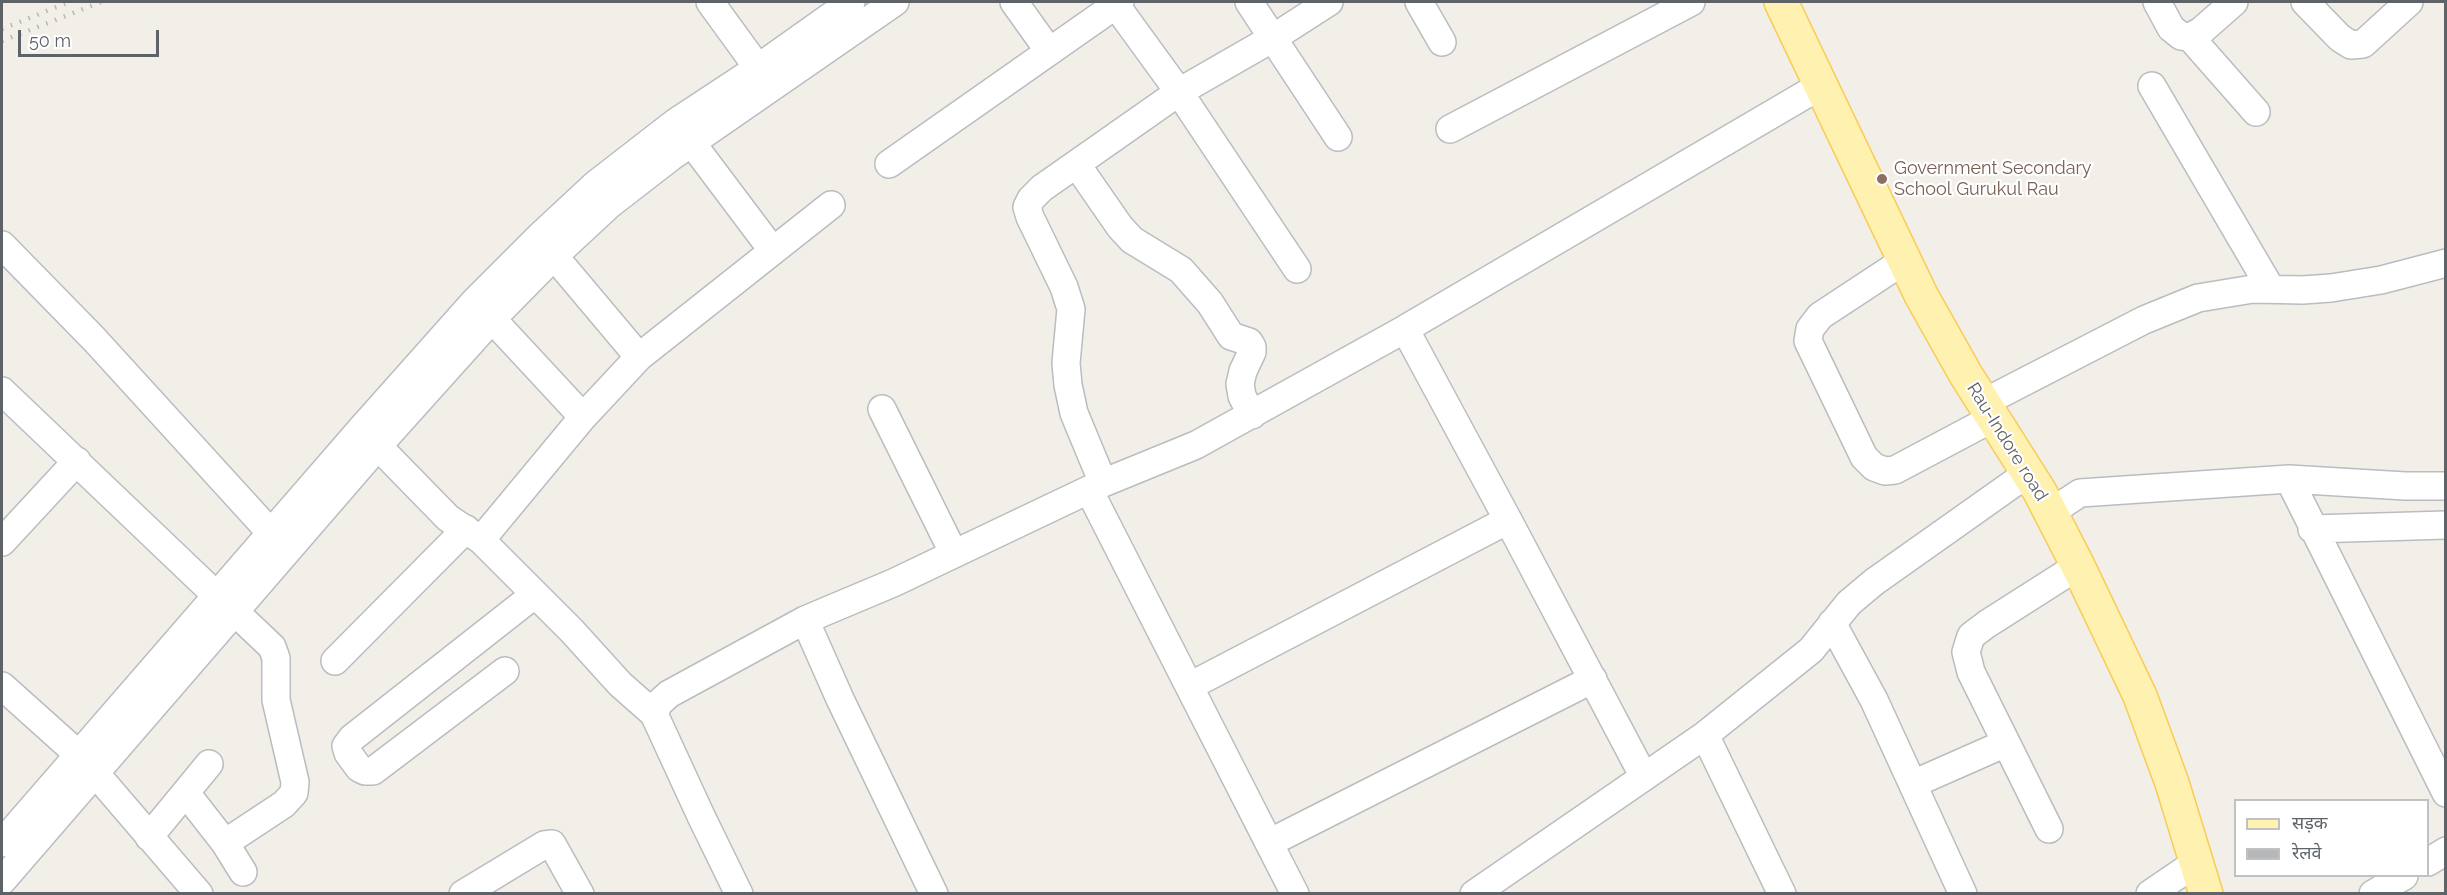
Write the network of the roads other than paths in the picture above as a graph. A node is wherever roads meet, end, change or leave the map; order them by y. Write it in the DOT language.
graph roads {
  1 [pos="710,2"];
  2 [pos="851,2"];
  3 [pos="895,2"];
  4 [pos="1014,2"];
  5 [pos="1249,2"];
  6 [pos="1329,2"];
  7 [pos="1419,2"];
  8 [pos="1691,2"];
  9 [pos="1781,2"];
  10 [pos="2157,2"];
  11 [pos="2234,2"];
  12 [pos="2305,2"];
  13 [pos="2409,2"];
  14 [pos="1117,3"];
  15 [pos="2190,37"];
  16 [pos="1273,38"];
  17 [pos="1442,42"];
  18 [pos="1049,51"];
  19 [pos="758,68"];
  20 [pos="1820,86"];
  21 [pos="2152,86"];
  22 [pos="1179,92"];
  23 [pos="2256,111"];
  24 [pos="676,122"];
  25 [pos="1450,129"];
  26 [pos="1338,136"];
  27 [pos="692,143"];
  28 [pos="889,164"];
  29 [pos="1077,165"];
  30 [pos="831,205"];
  31 [pos="2,245"];
  32 [pos="773,250"];
  33 [pos="554,256"];
  34 [pos="1905,260"];
  35 [pos="2445,263"];
  36 [pos="1297,269"];
  37 [pos="2271,289"];
  38 [pos="492,319"];
  39 [pos="1405,329"];
  40 [pos="639,357"];
  41 [pos="4,398"];
  42 [pos="882,409"];
  43 [pos="1988,410"];
  44 [pos="1252,415"];
  45 [pos="583,417"];
  46 [pos="370,437"];
  47 [pos="77,461"];
  48 [pos="2028,473"];
  49 [pos="2289,479"];
  50 [pos="1096,487"];
  51 [pos="2445,488"];
  52 [pos="2051,512"];
  53 [pos="1508,520"];
  54 [pos="2445,525"];
  55 [pos="2312,529"];
  56 [pos="271,533"];
  57 [pos="474,535"];
  58 [pos="2,542"];
  59 [pos="954,554"];
  60 [pos="2079,566"];
  61 [pos="534,595"];
  62 [pos="225,604"];
  63 [pos="805,620"];
  64 [pos="1832,623"];
  65 [pos="336,662"];
  66 [pos="506,671"];
  67 [pos="1593,679"];
  68 [pos="2,686"];
  69 [pos="1190,686"];
  70 [pos="654,714"];
  71 [pos="1705,735"];
  72 [pos="2006,742"];
  73 [pos="87,764"];
  74 [pos="209,764"];
  75 [pos="2442,776"];
  76 [pos="1644,777"];
  77 [pos="1913,784"];
  78 [pos="186,793"];
  79 [pos="2049,830"];
  80 [pos="149,837"];
  81 [pos="2,843"];
  82 [pos="225,843"];
  83 [pos="1269,843"];
  84 [pos="2445,851"];
  85 [pos="2429,861"];
  86 [pos="2197,862"];
  87 [pos="243,872"];
  88 [pos="2402,877"];
  89 [pos="2,881"];
  90 [pos="1290,892"];
  91 [pos="199,894"];
  92 [pos="463,894"];
  93 [pos="580,894"];
  94 [pos="739,894"];
  95 [pos="934,894"];
  96 [pos="1474,894"];
  97 [pos="1782,894"];
  98 [pos="1963,894"];
  99 [pos="2150,894"];
  100 [pos="2206,894"];
  101 [pos="2373,894"];
  1 -- 19 [label="street"];
  2 -- 19 [label="street"];
  3 -- 27 [label="street"];
  4 -- 18 [label="street"];
  5 -- 16 [label="street"];
  6 -- 16 [label="street"];
  7 -- 17 [label="street"];
  8 -- 25 [label="street"];
  9 -- 20 [label="main road, Rau-Indore road"];
  10 -- 15 [label="street"];
  11 -- 15 [label="street"];
  12 -- 13 [label="street"];
  14 -- 18 [label="street"];
  14 -- 22 [label="street"];
  15 -- 23 [label="street"];
  16 -- 22 [label="street"];
  16 -- 26 [label="street"];
  18 -- 28 [label="street"];
  19 -- 24 [label="street"];
  20 -- 34 [label="main road, Rau-Indore road"];
  20 -- 39 [label="street"];
  21 -- 37 [label="street"];
  22 -- 29 [label="street"];
  22 -- 36 [label="street"];
  24 -- 27 [label="street"];
  24 -- 46 [label="street"];
  27 -- 32 [label="street"];
  27 -- 33 [label="street"];
  29 -- 44 [label="street"];
  29 -- 50 [label="street"];
  30 -- 32 [label="street"];
  31 -- 56 [label="street"];
  32 -- 40 [label="street"];
  33 -- 38 [label="street"];
  33 -- 40 [label="street"];
  34 -- 43 [label="main road, Rau-Indore road"];
  34 -- 43 [label="street"];
  35 -- 37 [label="street"];
  37 -- 43 [label="street"];
  38 -- 45 [label="street"];
  38 -- 46 [label="street"];
  39 -- 44 [label="street"];
  39 -- 53 [label="street"];
  40 -- 45 [label="street"];
  41 -- 47 [label="street"];
  42 -- 59 [label="street"];
  43 -- 48 [label="main road, Rau-Indore road"];
  44 -- 50 [label="street"];
  45 -- 57 [label="street"];
  46 -- 56 [label="street"];
  46 -- 57 [label="street"];
  46 -- 62 [label="street"];
  47 -- 58 [label="street"];
  47 -- 62 [label="street"];
  48 -- 52 [label="main road, Rau-Indore road"];
  48 -- 64 [label="street"];
  49 -- 51 [label="street"];
  49 -- 52 [label="street"];
  49 -- 55 [label="street"];
  50 -- 59 [label="street"];
  50 -- 69 [label="street"];
  52 -- 60 [label="main road, Rau-Indore road"];
  53 -- 67 [label="street"];
  53 -- 69 [label="street"];
  54 -- 55 [label="street"];
  55 -- 75 [label="street"];
  56 -- 62 [label="street"];
  57 -- 61 [label="street"];
  57 -- 65 [label="street"];
  59 -- 63 [label="street"];
  60 -- 72 [label="street"];
  60 -- 86 [label="main road, Rau-Indore road"];
  61 -- 66 [label="street"];
  61 -- 70 [label="street"];
  62 -- 73 [label="street"];
  62 -- 82 [label="street"];
  63 -- 70 [label="street"];
  63 -- 95 [label="street"];
  64 -- 71 [label="street"];
  64 -- 77 [label="street"];
  67 -- 76 [label="street"];
  67 -- 83 [label="street"];
  68 -- 73 [label="street"];
  69 -- 83 [label="street"];
  70 -- 94 [label="street"];
  71 -- 76 [label="street"];
  71 -- 97 [label="street"];
  72 -- 77 [label="street"];
  72 -- 79 [label="street"];
  73 -- 80 [label="street"];
  73 -- 81 [label="street"];
  73 -- 89 [label="street"];
  74 -- 78 [label="street"];
  76 -- 96 [label="street"];
  77 -- 98 [label="street"];
  78 -- 80 [label="street"];
  78 -- 82 [label="street"];
  80 -- 91 [label="street"];
  82 -- 87 [label="street"];
  83 -- 90 [label="street"];
  84 -- 85 [label="street"];
  86 -- 99 [label="street"];
  86 -- 100 [label="main road, Rau-Indore road"];
  88 -- 101 [label="street"];
  92 -- 93 [label="street"];
}
